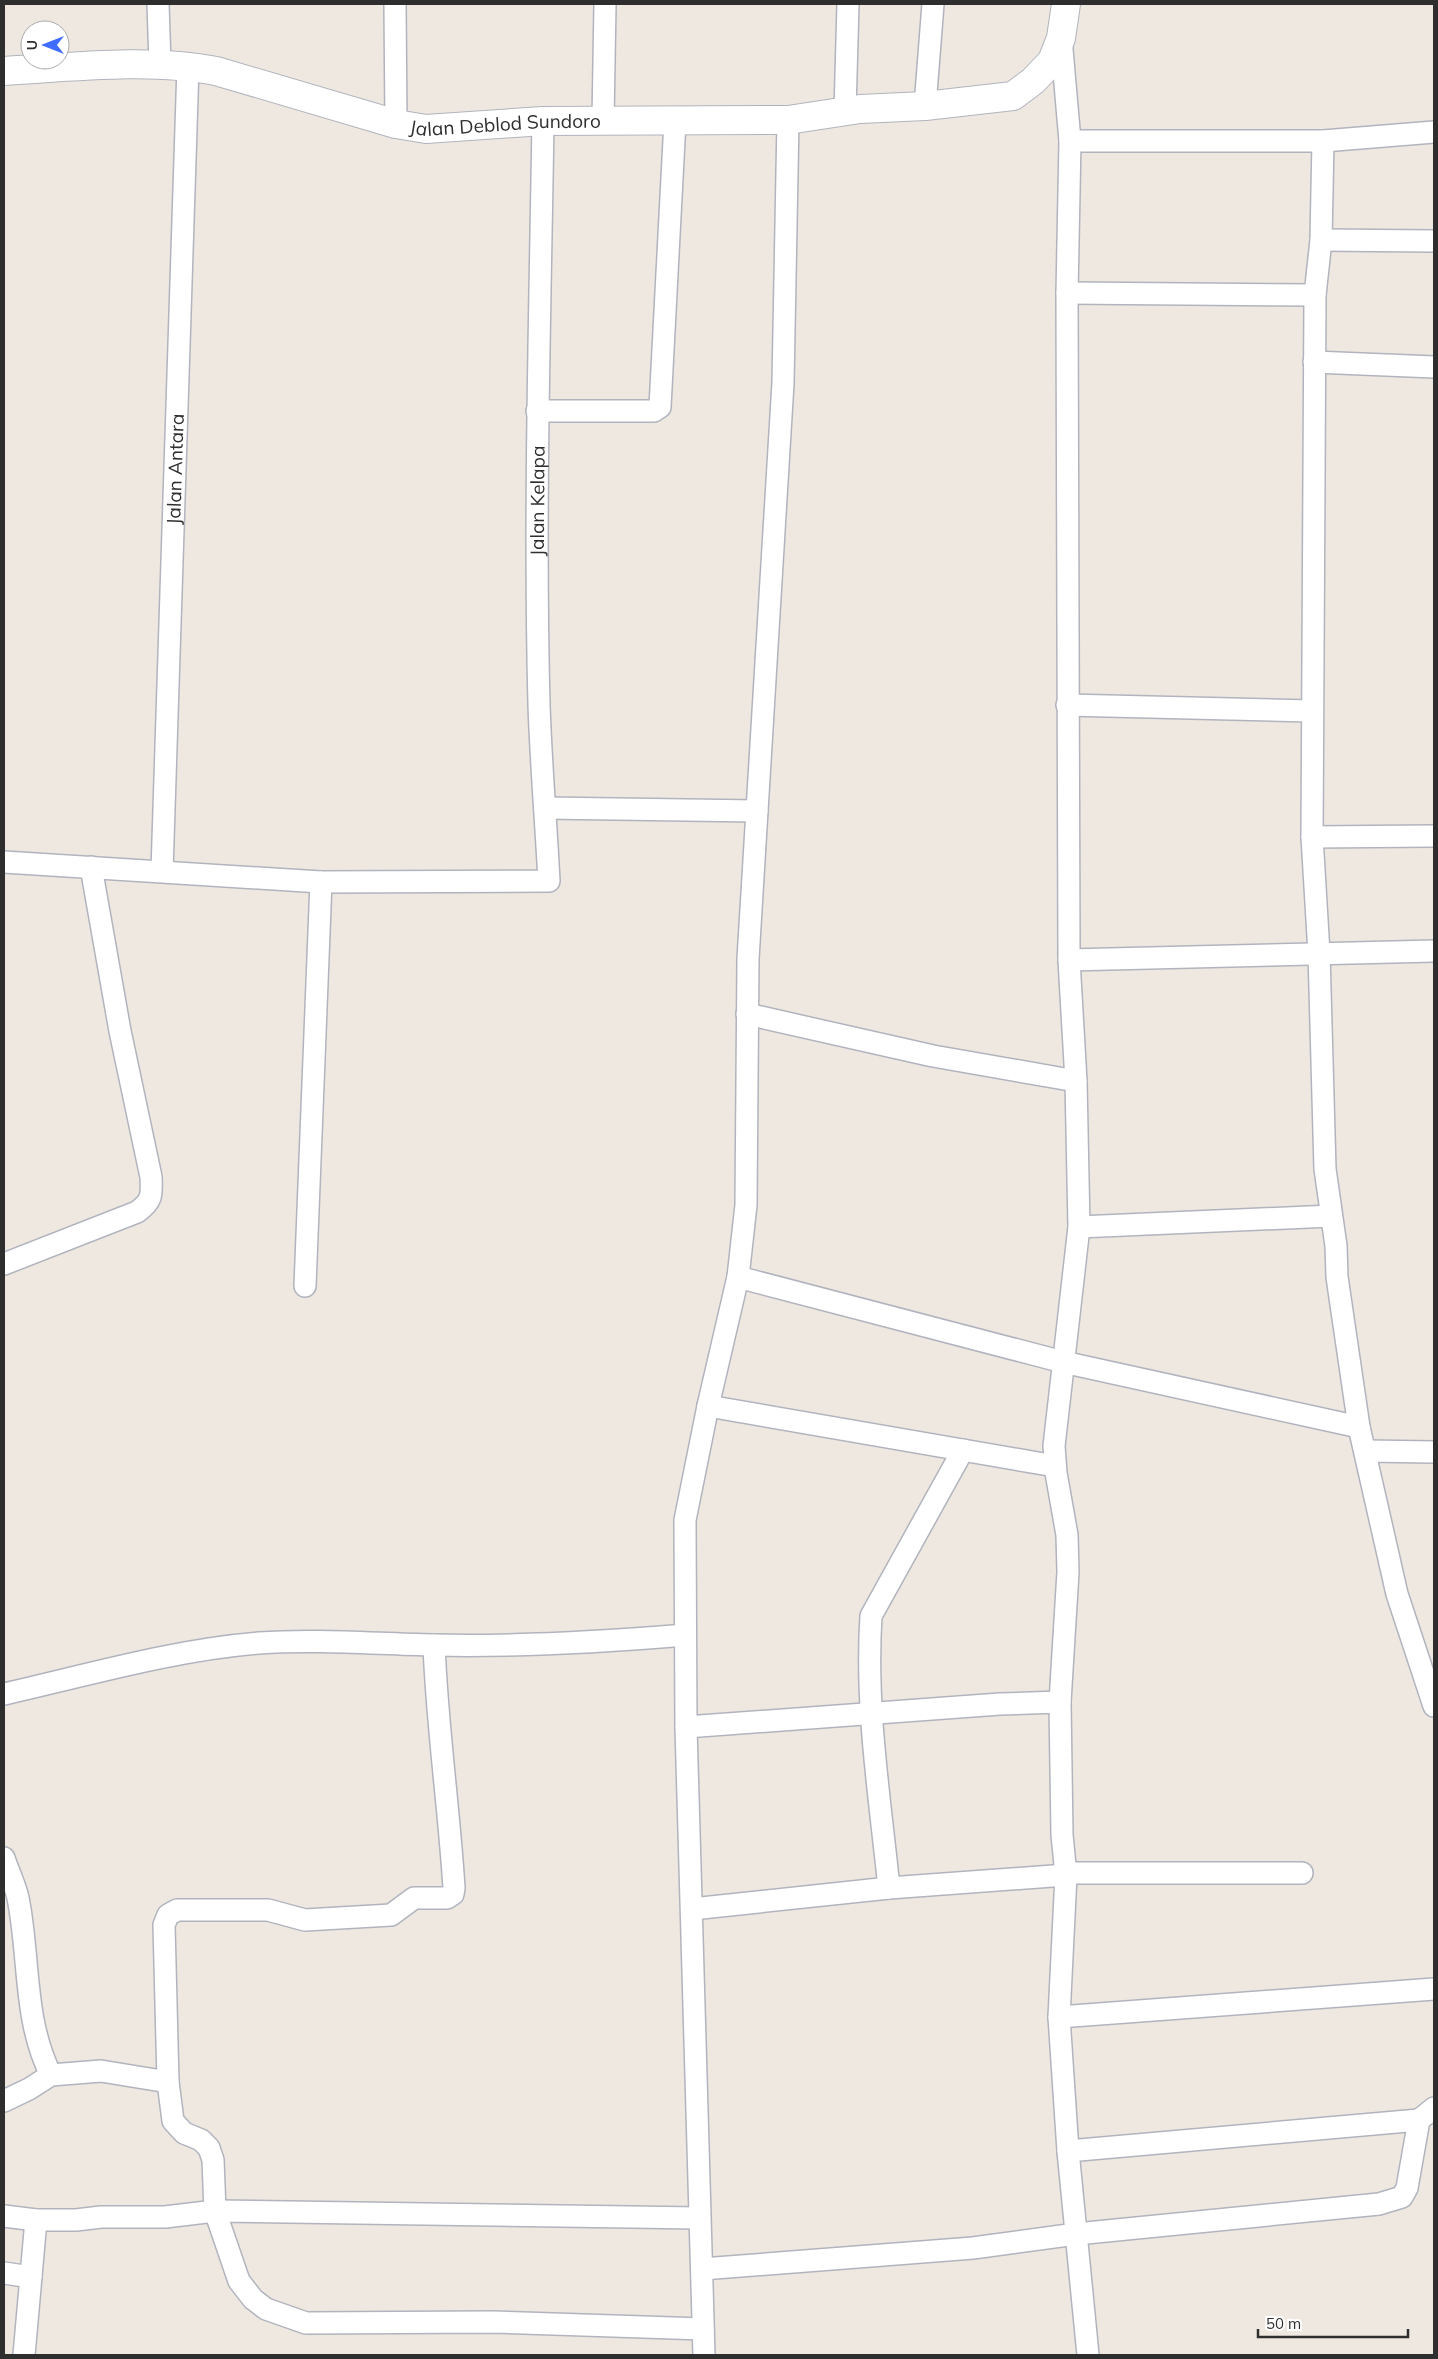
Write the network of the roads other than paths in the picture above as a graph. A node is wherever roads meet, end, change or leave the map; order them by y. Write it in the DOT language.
graph roads {
  1 [pos="158,4"];
  2 [pos="395,4"];
  3 [pos="605,4"];
  4 [pos="848,4"];
  5 [pos="933,4"];
  6 [pos="1066,4"];
  7 [pos="1061,38"];
  8 [pos="160,64"];
  9 [pos="188,66"];
  10 [pos="4,70"];
  11 [pos="925,106"];
  12 [pos="845,111"];
  13 [pos="603,120"];
  14 [pos="788,120"];
  15 [pos="542,121"];
  16 [pos="675,121"];
  17 [pos="396,124"];
  18 [pos="1434,132"];
  19 [pos="1070,141"];
  20 [pos="1323,141"];
  21 [pos="1321,240"];
  22 [pos="1434,241"];
  23 [pos="1067,293"];
  24 [pos="1315,295"];
  25 [pos="1314,362"];
  26 [pos="1434,367"];
  27 [pos="537,411"];
  28 [pos="1067,705"];
  29 [pos="1311,711"];
  30 [pos="545,808"];
  31 [pos="757,812"];
  32 [pos="1434,836"];
  33 [pos="1312,837"];
  34 [pos="4,862"];
  35 [pos="91,867"];
  36 [pos="162,871"];
  37 [pos="320,882"];
  38 [pos="1434,951"];
  39 [pos="1319,953"];
  40 [pos="1069,960"];
  41 [pos="747,1014"];
  42 [pos="1076,1081"];
  43 [pos="1331,1216"];
  44 [pos="1079,1227"];
  45 [pos="4,1264"];
  46 [pos="738,1277"];
  47 [pos="305,1286"];
  48 [pos="1063,1362"];
  49 [pos="708,1406"];
  50 [pos="1360,1427"];
  51 [pos="963,1450"];
  52 [pos="1365,1451"];
  53 [pos="1434,1452"];
  54 [pos="1055,1466"];
  55 [pos="685,1635"];
  56 [pos="434,1645"];
  57 [pos="4,1694"];
  58 [pos="1060,1702"];
  59 [pos="1434,1706"];
  60 [pos="872,1714"];
  61 [pos="686,1727"];
  62 [pos="4,1858"];
  63 [pos="1302,1873"];
  64 [pos="1066,1874"];
  65 [pos="889,1888"];
  66 [pos="692,1909"];
  67 [pos="1434,1990"];
  68 [pos="1059,2017"];
  69 [pos="51,2075"];
  70 [pos="168,2082"];
  71 [pos="4,2101"];
  72 [pos="1426,2114"];
  73 [pos="1068,2151"];
  74 [pos="215,2211"];
  75 [pos="4,2216"];
  76 [pos="698,2218"];
  77 [pos="36,2220"];
  78 [pos="1076,2234"];
  79 [pos="702,2269"];
  80 [pos="4,2273"];
  81 [pos="31,2277"];
  82 [pos="702,2329"];
  83 [pos="24,2355"];
  84 [pos="704,2355"];
  85 [pos="1088,2355"];
  1 -- 8 [label="street"];
  2 -- 17 [label="street"];
  3 -- 13 [label="street"];
  4 -- 12 [label="street"];
  5 -- 11 [label="street"];
  6 -- 7 [label="main road"];
  7 -- 11 [label="main road, Jalan Deblod Sundoro"];
  7 -- 19 [label="street"];
  8 -- 9 [label="main road, Jalan Deblod Sundoro"];
  8 -- 10 [label="main road, Jalan Deblod Sundoro"];
  9 -- 17 [label="main road, Jalan Deblod Sundoro"];
  9 -- 36 [label="street, Jalan Antara"];
  11 -- 12 [label="main road, Jalan Deblod Sundoro"];
  12 -- 14 [label="main road, Jalan Deblod Sundoro"];
  13 -- 15 [label="main road, Jalan Deblod Sundoro"];
  13 -- 16 [label="main road, Jalan Deblod Sundoro"];
  14 -- 16 [label="main road, Jalan Deblod Sundoro"];
  14 -- 31 [label="street"];
  15 -- 17 [label="main road, Jalan Deblod Sundoro"];
  15 -- 27 [label="street, Jalan Kelapa"];
  16 -- 27 [label="street"];
  18 -- 20 [label="street"];
  19 -- 20 [label="street"];
  19 -- 23 [label="street"];
  20 -- 21 [label="street"];
  21 -- 22 [label="street"];
  21 -- 24 [label="street"];
  23 -- 24 [label="street"];
  23 -- 28 [label="street"];
  24 -- 25 [label="street"];
  25 -- 26 [label="street"];
  25 -- 29 [label="street"];
  27 -- 30 [label="street, Jalan Kelapa"];
  28 -- 29 [label="street"];
  28 -- 40 [label="street"];
  29 -- 33 [label="street"];
  30 -- 31 [label="street"];
  30 -- 37 [label="street, Jalan Kelapa"];
  31 -- 41 [label="street"];
  32 -- 33 [label="street"];
  33 -- 39 [label="street"];
  34 -- 35 [label="street"];
  35 -- 36 [label="street"];
  35 -- 45 [label="street"];
  36 -- 37 [label="street"];
  37 -- 47 [label="street"];
  38 -- 39 [label="street"];
  39 -- 40 [label="street"];
  39 -- 43 [label="street"];
  40 -- 42 [label="street"];
  41 -- 42 [label="street"];
  41 -- 46 [label="street"];
  42 -- 44 [label="street"];
  43 -- 44 [label="street"];
  43 -- 50 [label="street"];
  44 -- 48 [label="street"];
  46 -- 48 [label="street"];
  46 -- 49 [label="street"];
  48 -- 50 [label="street"];
  48 -- 54 [label="street"];
  49 -- 51 [label="street"];
  49 -- 55 [label="street"];
  50 -- 52 [label="street"];
  51 -- 54 [label="street"];
  51 -- 60 [label="street"];
  52 -- 53 [label="street"];
  52 -- 59 [label="street"];
  54 -- 58 [label="street"];
  55 -- 56 [label="street"];
  55 -- 61 [label="street"];
  56 -- 57 [label="street"];
  56 -- 70 [label="street"];
  58 -- 60 [label="street"];
  58 -- 64 [label="street"];
  60 -- 61 [label="street"];
  60 -- 65 [label="street"];
  61 -- 66 [label="street"];
  62 -- 69 [label="street"];
  63 -- 64 [label="street"];
  64 -- 65 [label="street"];
  64 -- 68 [label="street"];
  65 -- 66 [label="street"];
  66 -- 76 [label="street"];
  67 -- 68 [label="street"];
  68 -- 73 [label="street"];
  69 -- 70 [label="street"];
  69 -- 71 [label="street"];
  70 -- 74 [label="street"];
  72 -- 73 [label="street"];
  72 -- 78 [label="street"];
  73 -- 78 [label="street"];
  74 -- 76 [label="street"];
  74 -- 77 [label="street"];
  74 -- 82 [label="street"];
  75 -- 77 [label="street"];
  76 -- 79 [label="street"];
  77 -- 81 [label="street"];
  78 -- 79 [label="street"];
  78 -- 85 [label="street"];
  79 -- 82 [label="street"];
  80 -- 81 [label="street"];
  81 -- 83 [label="street"];
  82 -- 84 [label="street"];
}
